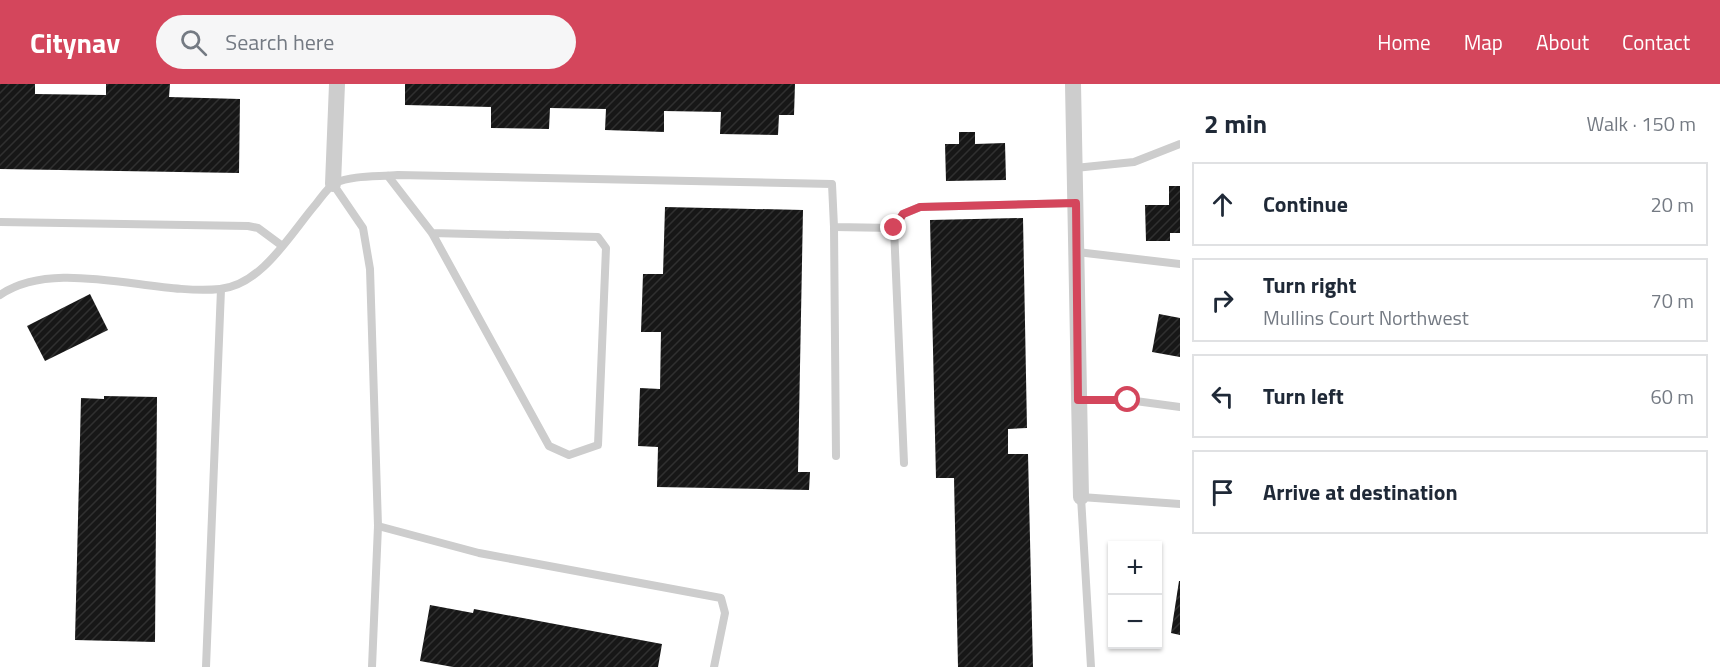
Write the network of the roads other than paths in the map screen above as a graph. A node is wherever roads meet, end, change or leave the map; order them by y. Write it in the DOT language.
graph roads {
  1 [pos="337,84"];
  2 [pos="1073,84"];
  3 [pos="1180,144"];
  4 [pos="1076,168"];
  5 [pos="388,176"];
  6 [pos="333,184"];
  7 [pos="1076,203"];
  8 [pos="0,222"];
  9 [pos="834,227"];
  10 [pos="894,228"];
  11 [pos="432,233"];
  12 [pos="281,244"];
  13 [pos="1077,252"];
  14 [pos="1180,264"];
  15 [pos="221,289"];
  16 [pos="0,295"];
  17 [pos="1078,400"];
  18 [pos="1180,407"];
  19 [pos="836,456"];
  20 [pos="904,464"];
  21 [pos="1081,497"];
  22 [pos="1180,504"];
  23 [pos="378,526"];
  24 [pos="206,667"];
  25 [pos="372,667"];
  26 [pos="714,667"];
  27 [pos="1091,667"];
  1 -- 6 [label="street"];
  2 -- 4 [label="street"];
  3 -- 4 [label="lane"];
  4 -- 7 [label="street"];
  5 -- 6 [label="lane"];
  5 -- 9 [label="lane"];
  5 -- 11 [label="lane"];
  6 -- 12 [label="lane"];
  6 -- 23 [label="lane"];
  7 -- 10 [label="lane"];
  7 -- 13 [label="street"];
  8 -- 12 [label="lane"];
  9 -- 10 [label="lane"];
  9 -- 19 [label="lane"];
  10 -- 20 [label="lane"];
  11 -- 11 [label="lane"];
  12 -- 15 [label="lane"];
  13 -- 14 [label="lane"];
  13 -- 17 [label="street"];
  15 -- 16 [label="lane"];
  15 -- 24 [label="lane"];
  17 -- 18 [label="lane"];
  17 -- 21 [label="street"];
  21 -- 22 [label="lane"];
  21 -- 27 [label="lane"];
  23 -- 25 [label="lane"];
  23 -- 26 [label="lane"];
}
